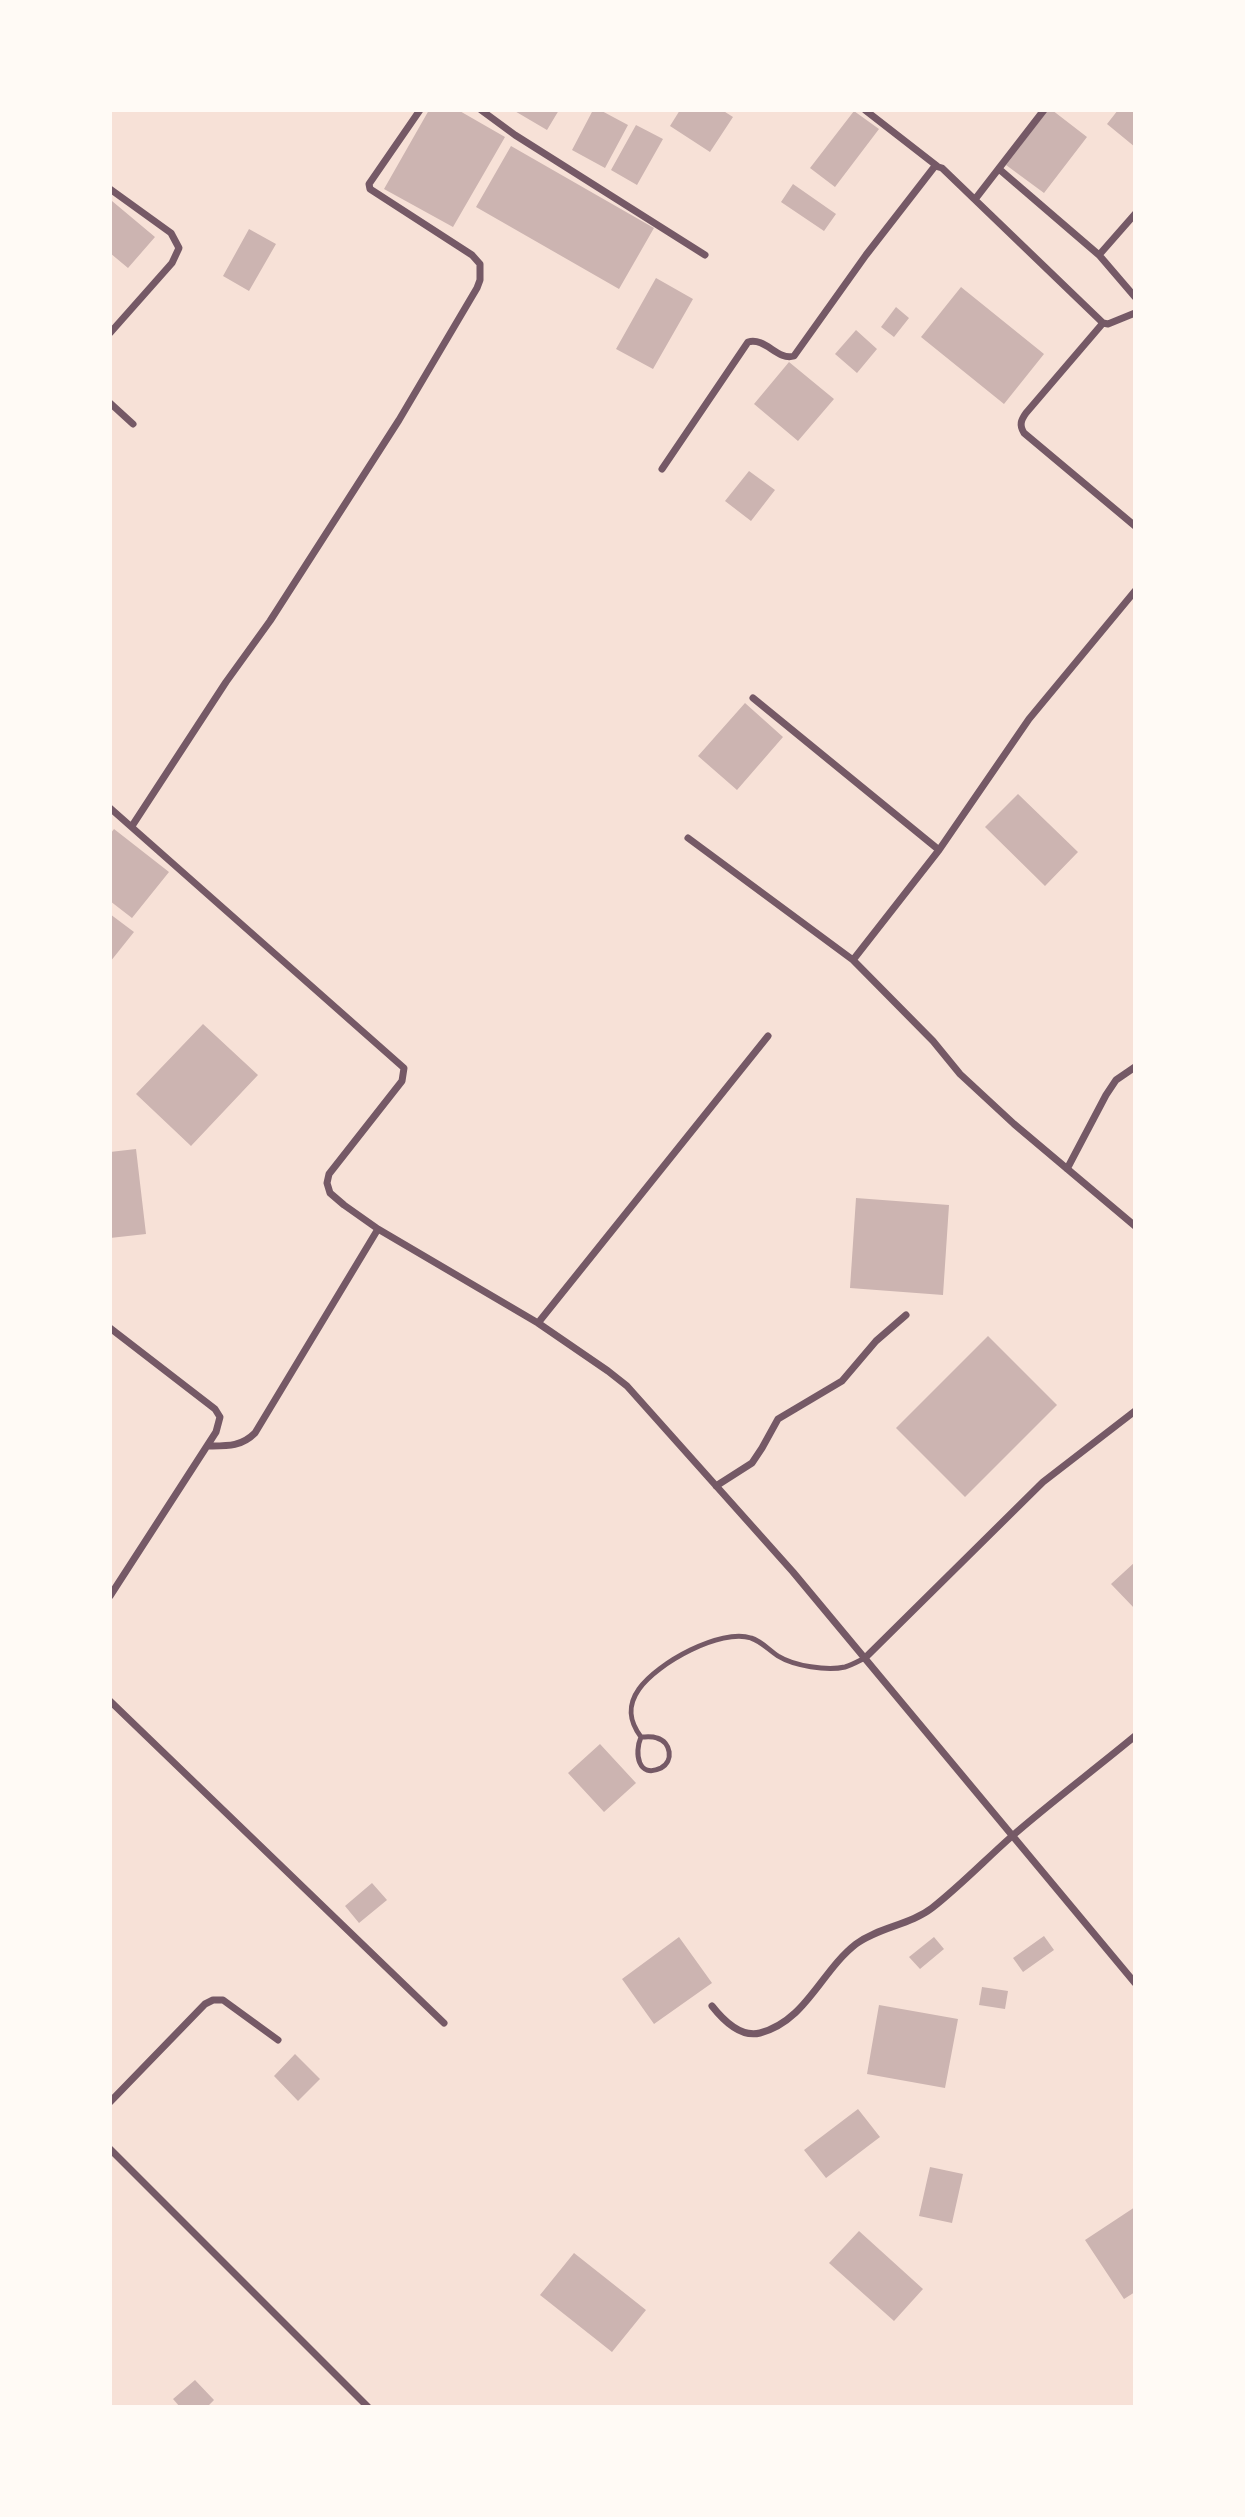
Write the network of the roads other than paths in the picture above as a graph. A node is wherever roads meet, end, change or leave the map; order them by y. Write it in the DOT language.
graph roads {
  1 [pos="420,110"];
  2 [pos="481,110"];
  3 [pos="865,110"];
  4 [pos="1044,110"];
  5 [pos="937,166"];
  6 [pos="999,169"];
  7 [pos="110,190"];
  8 [pos="976,198"];
  9 [pos="1135,214"];
  10 [pos="705,255"];
  11 [pos="1099,255"];
  12 [pos="1135,297"];
  13 [pos="1135,313"];
  14 [pos="1103,323"];
  15 [pos="110,333"];
  16 [pos="110,403"];
  17 [pos="133,424"];
  18 [pos="662,470"];
  19 [pos="1135,526"];
  20 [pos="1135,591"];
  21 [pos="753,698"];
  22 [pos="110,808"];
  23 [pos="132,826"];
  24 [pos="688,838"];
  25 [pos="939,850"];
  26 [pos="853,960"];
  27 [pos="768,1036"];
  28 [pos="1135,1067"];
  29 [pos="1067,1169"];
  30 [pos="1135,1226"];
  31 [pos="378,1229"];
  32 [pos="906,1315"];
  33 [pos="538,1324"];
  34 [pos="110,1328"];
  35 [pos="1135,1411"];
  36 [pos="208,1446"];
  37 [pos="716,1486"];
  38 [pos="110,1597"];
  39 [pos="865,1658"];
  40 [pos="110,1701"];
  41 [pos="640,1737"];
  42 [pos="1135,1737"];
  43 [pos="1013,1835"];
  44 [pos="1135,1983"];
  45 [pos="712,2006"];
  46 [pos="444,2022"];
  47 [pos="278,2040"];
  48 [pos="110,2102"];
  49 [pos="110,2149"];
  50 [pos="368,2407"];
  1 -- 23 [label="street"];
  2 -- 10 [label="street"];
  3 -- 5 [label="street"];
  4 -- 6 [label="street"];
  5 -- 8 [label="street"];
  5 -- 18 [label="street"];
  6 -- 8 [label="street"];
  6 -- 11 [label="street"];
  7 -- 15 [label="street"];
  8 -- 14 [label="street"];
  9 -- 11 [label="street"];
  11 -- 12 [label="street"];
  13 -- 14 [label="street"];
  14 -- 19 [label="street"];
  16 -- 17 [label="street"];
  20 -- 25 [label="street"];
  21 -- 25 [label="street"];
  22 -- 23 [label="street"];
  23 -- 31 [label="street"];
  24 -- 26 [label="street"];
  25 -- 26 [label="street"];
  26 -- 29 [label="street"];
  27 -- 33 [label="street"];
  28 -- 29 [label="street"];
  29 -- 30 [label="street"];
  31 -- 33 [label="street"];
  31 -- 36 [label="street"];
  32 -- 37 [label="street"];
  33 -- 37 [label="street"];
  34 -- 36 [label="street"];
  35 -- 39 [label="street"];
  36 -- 38 [label="street"];
  37 -- 39 [label="street"];
  39 -- 41 [label="lane"];
  39 -- 43 [label="street"];
  40 -- 46 [label="street"];
  41 -- 41 [label="lane"];
  42 -- 43 [label="street"];
  43 -- 44 [label="street"];
  43 -- 45 [label="street"];
  47 -- 48 [label="street"];
  49 -- 50 [label="street"];
}
